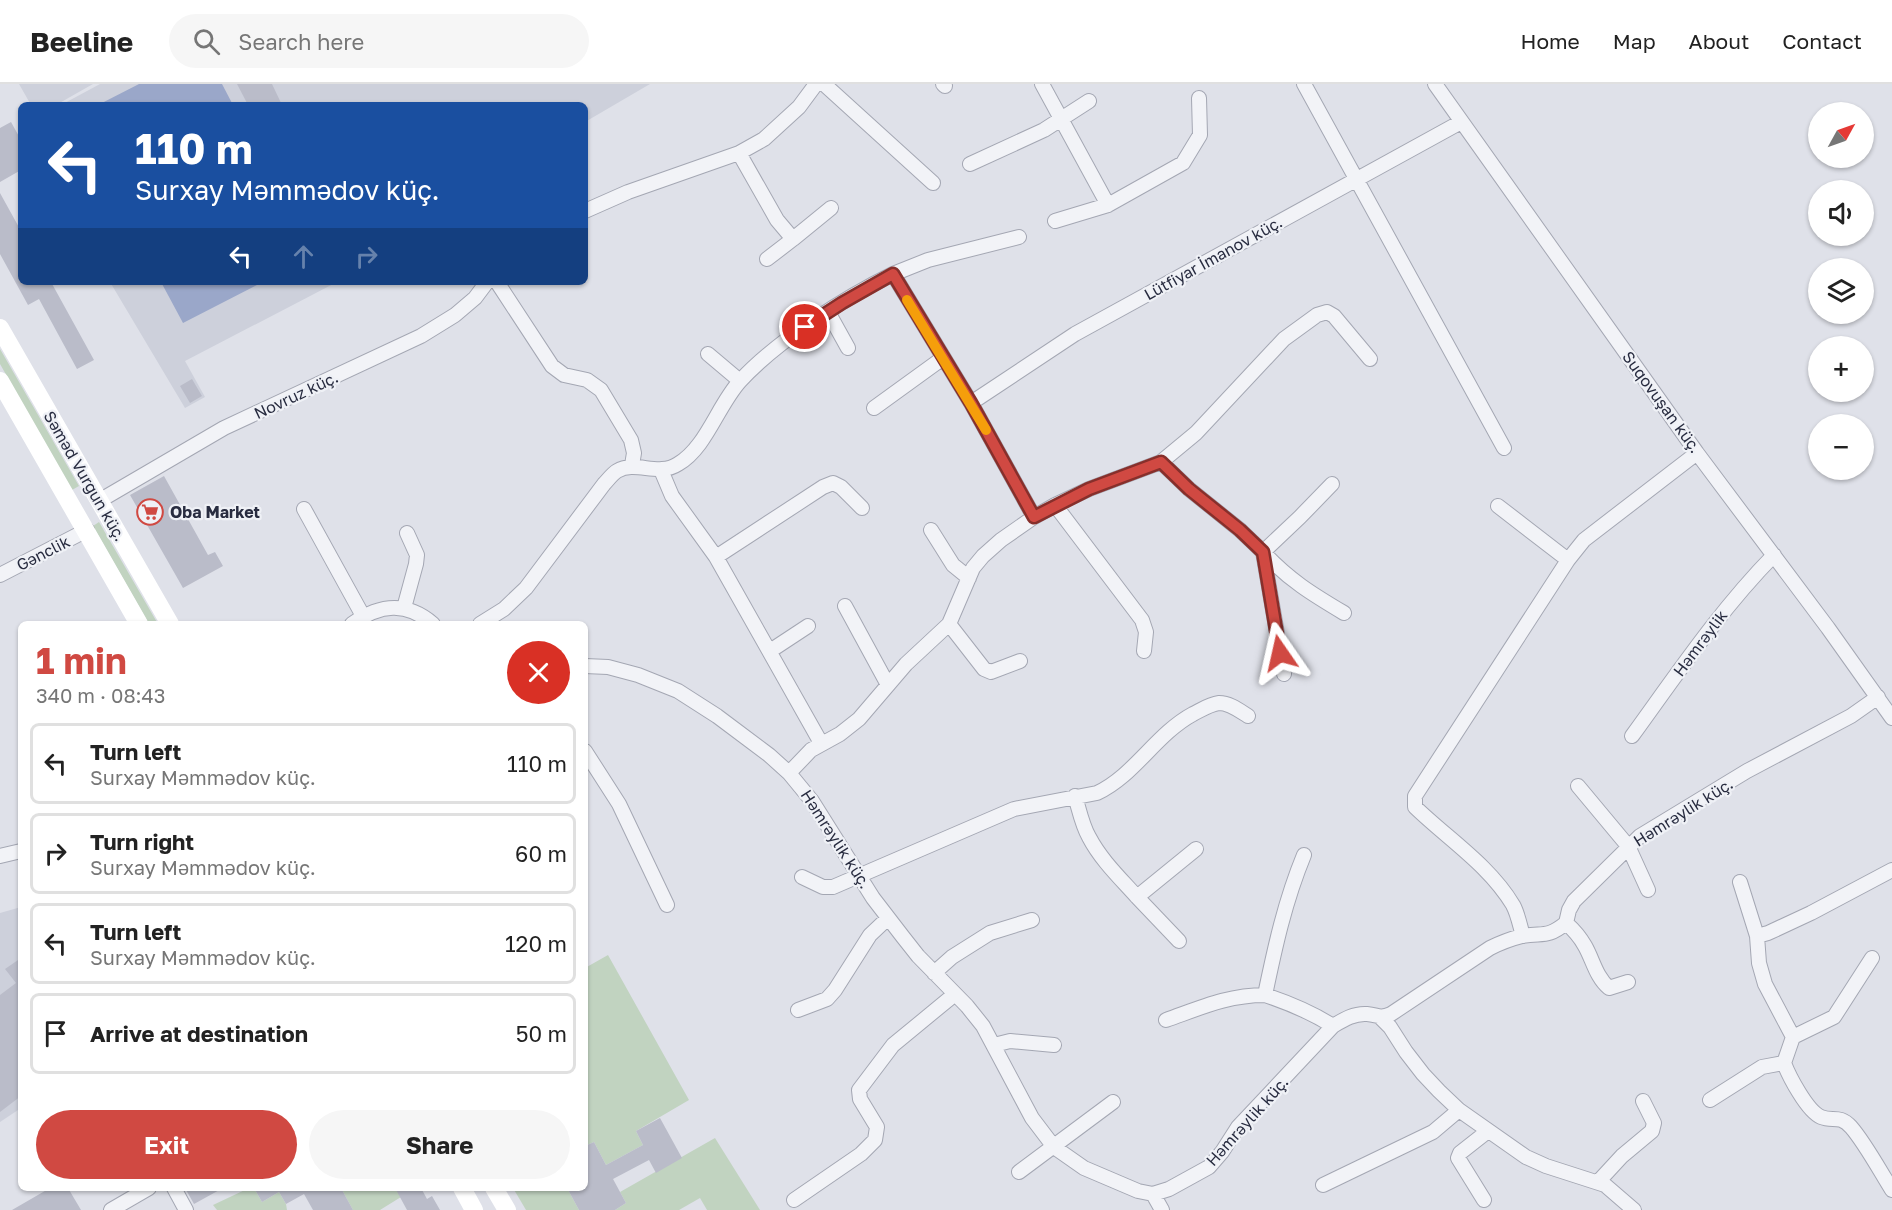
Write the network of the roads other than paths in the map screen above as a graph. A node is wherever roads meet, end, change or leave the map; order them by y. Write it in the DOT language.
graph roads {
  1 [pos="816,84"];
  2 [pos="825,84"];
  3 [pos="1042,84"];
  4 [pos="1304,84"];
  5 [pos="1435,84"];
  6 [pos="1199,99"];
  7 [pos="1089,101"];
  8 [pos="1061,120"];
  9 [pos="1461,122"];
  10 [pos="739,153"];
  11 [pos="970,164"];
  12 [pos="1355,179"];
  13 [pos="933,183"];
  14 [pos="1108,205"];
  15 [pos="831,208"];
  16 [pos="588,211"];
  17 [pos="1055,221"];
  18 [pos="1019,237"];
  19 [pos="793,239"];
  20 [pos="767,260"];
  21 [pos="893,274"];
  22 [pos="485,285"];
  23 [pos="499,285"];
  24 [pos="828,312"];
  25 [pos="0,328"];
  26 [pos="848,348"];
  27 [pos="708,354"];
  28 [pos="942,358"];
  29 [pos="1370,359"];
  30 [pos="0,381"];
  31 [pos="740,381"];
  32 [pos="971,403"];
  33 [pos="874,408"];
  34 [pos="1504,447"];
  35 [pos="1698,453"];
  36 [pos="1161,462"];
  37 [pos="632,465"];
  38 [pos="662,470"];
  39 [pos="1332,484"];
  40 [pos="99,501"];
  41 [pos="1055,505"];
  42 [pos="1498,506"];
  43 [pos="862,508"];
  44 [pos="304,509"];
  45 [pos="1034,517"];
  46 [pos="87,530"];
  47 [pos="931,530"];
  48 [pos="407,533"];
  49 [pos="1263,552"];
  50 [pos="1774,555"];
  51 [pos="716,557"];
  52 [pos="1568,560"];
  53 [pos="0,575"];
  54 [pos="969,578"];
  55 [pos="845,606"];
  56 [pos="405,608"];
  57 [pos="1344,613"];
  58 [pos="358,620"];
  59 [pos="137,621"];
  60 [pos="168,621"];
  61 [pos="430,621"];
  62 [pos="485,621"];
  63 [pos="949,624"];
  64 [pos="808,626"];
  65 [pos="770,651"];
  66 [pos="1144,651"];
  67 [pos="1020,661"];
  68 [pos="588,666"];
  69 [pos="1284,674"];
  70 [pos="888,685"];
  71 [pos="1878,697"];
  72 [pos="1248,716"];
  73 [pos="1892,718"];
  74 [pos="1632,736"];
  75 [pos="821,743"];
  76 [pos="588,756"];
  77 [pos="789,772"];
  78 [pos="1578,786"];
  79 [pos="1075,796"];
  80 [pos="1628,846"];
  81 [pos="1196,849"];
  82 [pos="18,852"];
  83 [pos="1304,855"];
  84 [pos="0,856"];
  85 [pos="1892,870"];
  86 [pos="859,875"];
  87 [pos="802,877"];
  88 [pos="1740,882"];
  89 [pos="1648,890"];
  90 [pos="1137,897"];
  91 [pos="667,905"];
  92 [pos="888,918"];
  93 [pos="1032,920"];
  94 [pos="1566,923"];
  95 [pos="1523,936"];
  96 [pos="1757,936"];
  97 [pos="1179,941"];
  98 [pos="1872,958"];
  99 [pos="934,972"];
  100 [pos="1628,982"];
  101 [pos="955,994"];
  102 [pos="1265,995"];
  103 [pos="798,1010"];
  104 [pos="1381,1018"];
  105 [pos="1166,1020"];
  106 [pos="1333,1026"];
  107 [pos="1793,1037"];
  108 [pos="994,1045"];
  109 [pos="1054,1045"];
  110 [pos="1784,1063"];
  111 [pos="1710,1100"];
  112 [pos="1643,1101"];
  113 [pos="1113,1102"];
  114 [pos="1459,1110"];
  115 [pos="1488,1131"];
  116 [pos="1054,1147"];
  117 [pos="1019,1172"];
  118 [pos="1598,1182"];
  119 [pos="1323,1185"];
  120 [pos="1892,1190"];
  121 [pos="144,1191"];
  122 [pos="176,1191"];
  123 [pos="464,1191"];
  124 [pos="496,1191"];
  125 [pos="1153,1194"];
  126 [pos="794,1200"];
  127 [pos="1484,1200"];
  128 [pos="111,1210"];
  129 [pos="186,1210"];
  130 [pos="473,1210"];
  131 [pos="507,1210"];
  132 [pos="1162,1210"];
  133 [pos="1634,1210"];
  1 -- 10 [label="street"];
  2 -- 13 [label="street"];
  3 -- 8 [label="street"];
  4 -- 12 [label="street"];
  5 -- 9 [label="street, Suqovuşan küç."];
  6 -- 14 [label="street"];
  7 -- 8 [label="street"];
  8 -- 11 [label="street"];
  8 -- 14 [label="street"];
  9 -- 12 [label="street, Lütfiyar İmanov küç."];
  9 -- 35 [label="street, Suqovuşan küç."];
  10 -- 16 [label="street"];
  10 -- 19 [label="street"];
  12 -- 32 [label="street, Lütfiyar İmanov küç."];
  12 -- 34 [label="street"];
  14 -- 17 [label="street"];
  15 -- 19 [label="street"];
  18 -- 21 [label="street"];
  19 -- 20 [label="street"];
  21 -- 24 [label="street"];
  21 -- 28 [label="street"];
  22 -- 40 [label="street, Novruz küç."];
  23 -- 37 [label="street"];
  24 -- 26 [label="street"];
  24 -- 31 [label="street"];
  25 -- 40 [label="main road, Səməd Vurğun küç."];
  27 -- 31 [label="street"];
  28 -- 32 [label="street"];
  28 -- 33 [label="street"];
  29 -- 36 [label="street"];
  30 -- 46 [label="main road, Səməd Vurğun küç."];
  31 -- 38 [label="street"];
  32 -- 45 [label="street"];
  35 -- 50 [label="street, Suqovuşan küç."];
  35 -- 52 [label="street"];
  36 -- 41 [label="street"];
  36 -- 49 [label="street"];
  37 -- 38 [label="street"];
  37 -- 62 [label="street"];
  38 -- 51 [label="street"];
  39 -- 49 [label="street"];
  40 -- 46 [label="main road"];
  40 -- 60 [label="main road, Səməd Vurğun küç."];
  41 -- 45 [label="street"];
  41 -- 66 [label="street"];
  42 -- 52 [label="street"];
  43 -- 51 [label="street"];
  44 -- 58 [label="street"];
  45 -- 54 [label="street"];
  46 -- 53 [label="street, Gənclik"];
  46 -- 59 [label="main road, Səməd Vurğun küç."];
  47 -- 54 [label="street"];
  48 -- 56 [label="street"];
  49 -- 57 [label="street"];
  49 -- 69 [label="street"];
  50 -- 71 [label="street, Suqovuşan küç."];
  50 -- 74 [label="street, Həmrəylik"];
  51 -- 65 [label="street"];
  52 -- 95 [label="street"];
  54 -- 63 [label="street"];
  55 -- 70 [label="street"];
  56 -- 58 [label="street"];
  56 -- 61 [label="street"];
  63 -- 67 [label="street"];
  63 -- 70 [label="street"];
  64 -- 65 [label="street"];
  65 -- 75 [label="street"];
  68 -- 77 [label="street, Həmrəylik küç."];
  70 -- 75 [label="street"];
  71 -- 73 [label="street, Suqovuşan küç."];
  71 -- 80 [label="street, Həmrəylik küç."];
  72 -- 79 [label="street"];
  75 -- 77 [label="street"];
  76 -- 91 [label="street"];
  77 -- 86 [label="street, Həmrəylik küç."];
  78 -- 80 [label="street"];
  79 -- 86 [label="street"];
  79 -- 90 [label="street"];
  80 -- 89 [label="street"];
  80 -- 94 [label="street, Həmrəylik küç."];
  81 -- 90 [label="street"];
  82 -- 84 [label="street"];
  83 -- 102 [label="street"];
  85 -- 96 [label="street"];
  86 -- 87 [label="street"];
  86 -- 92 [label="street, Həmrəylik küç."];
  88 -- 96 [label="street"];
  90 -- 97 [label="street"];
  92 -- 99 [label="street, Həmrəylik küç."];
  92 -- 103 [label="street"];
  93 -- 99 [label="street"];
  94 -- 95 [label="street"];
  94 -- 100 [label="street"];
  95 -- 104 [label="street"];
  96 -- 107 [label="street"];
  98 -- 107 [label="street"];
  99 -- 101 [label="street, Həmrəylik küç."];
  101 -- 108 [label="street, Həmrəylik küç."];
  101 -- 126 [label="street"];
  102 -- 105 [label="street"];
  102 -- 106 [label="street"];
  104 -- 106 [label="street, Həmrəylik küç."];
  104 -- 114 [label="street"];
  106 -- 125 [label="street, Həmrəylik küç."];
  107 -- 110 [label="street"];
  108 -- 109 [label="street"];
  108 -- 116 [label="street, Həmrəylik küç."];
  110 -- 111 [label="street"];
  110 -- 120 [label="street"];
  112 -- 118 [label="street"];
  113 -- 116 [label="street"];
  114 -- 115 [label="street"];
  114 -- 119 [label="street"];
  115 -- 118 [label="street"];
  115 -- 127 [label="street"];
  116 -- 117 [label="street"];
  116 -- 125 [label="street, Həmrəylik küç."];
  118 -- 133 [label="street"];
  121 -- 128 [label="street"];
  122 -- 129 [label="street"];
  123 -- 130 [label="main road"];
  124 -- 131 [label="main road"];
  125 -- 132 [label="street"];
}
